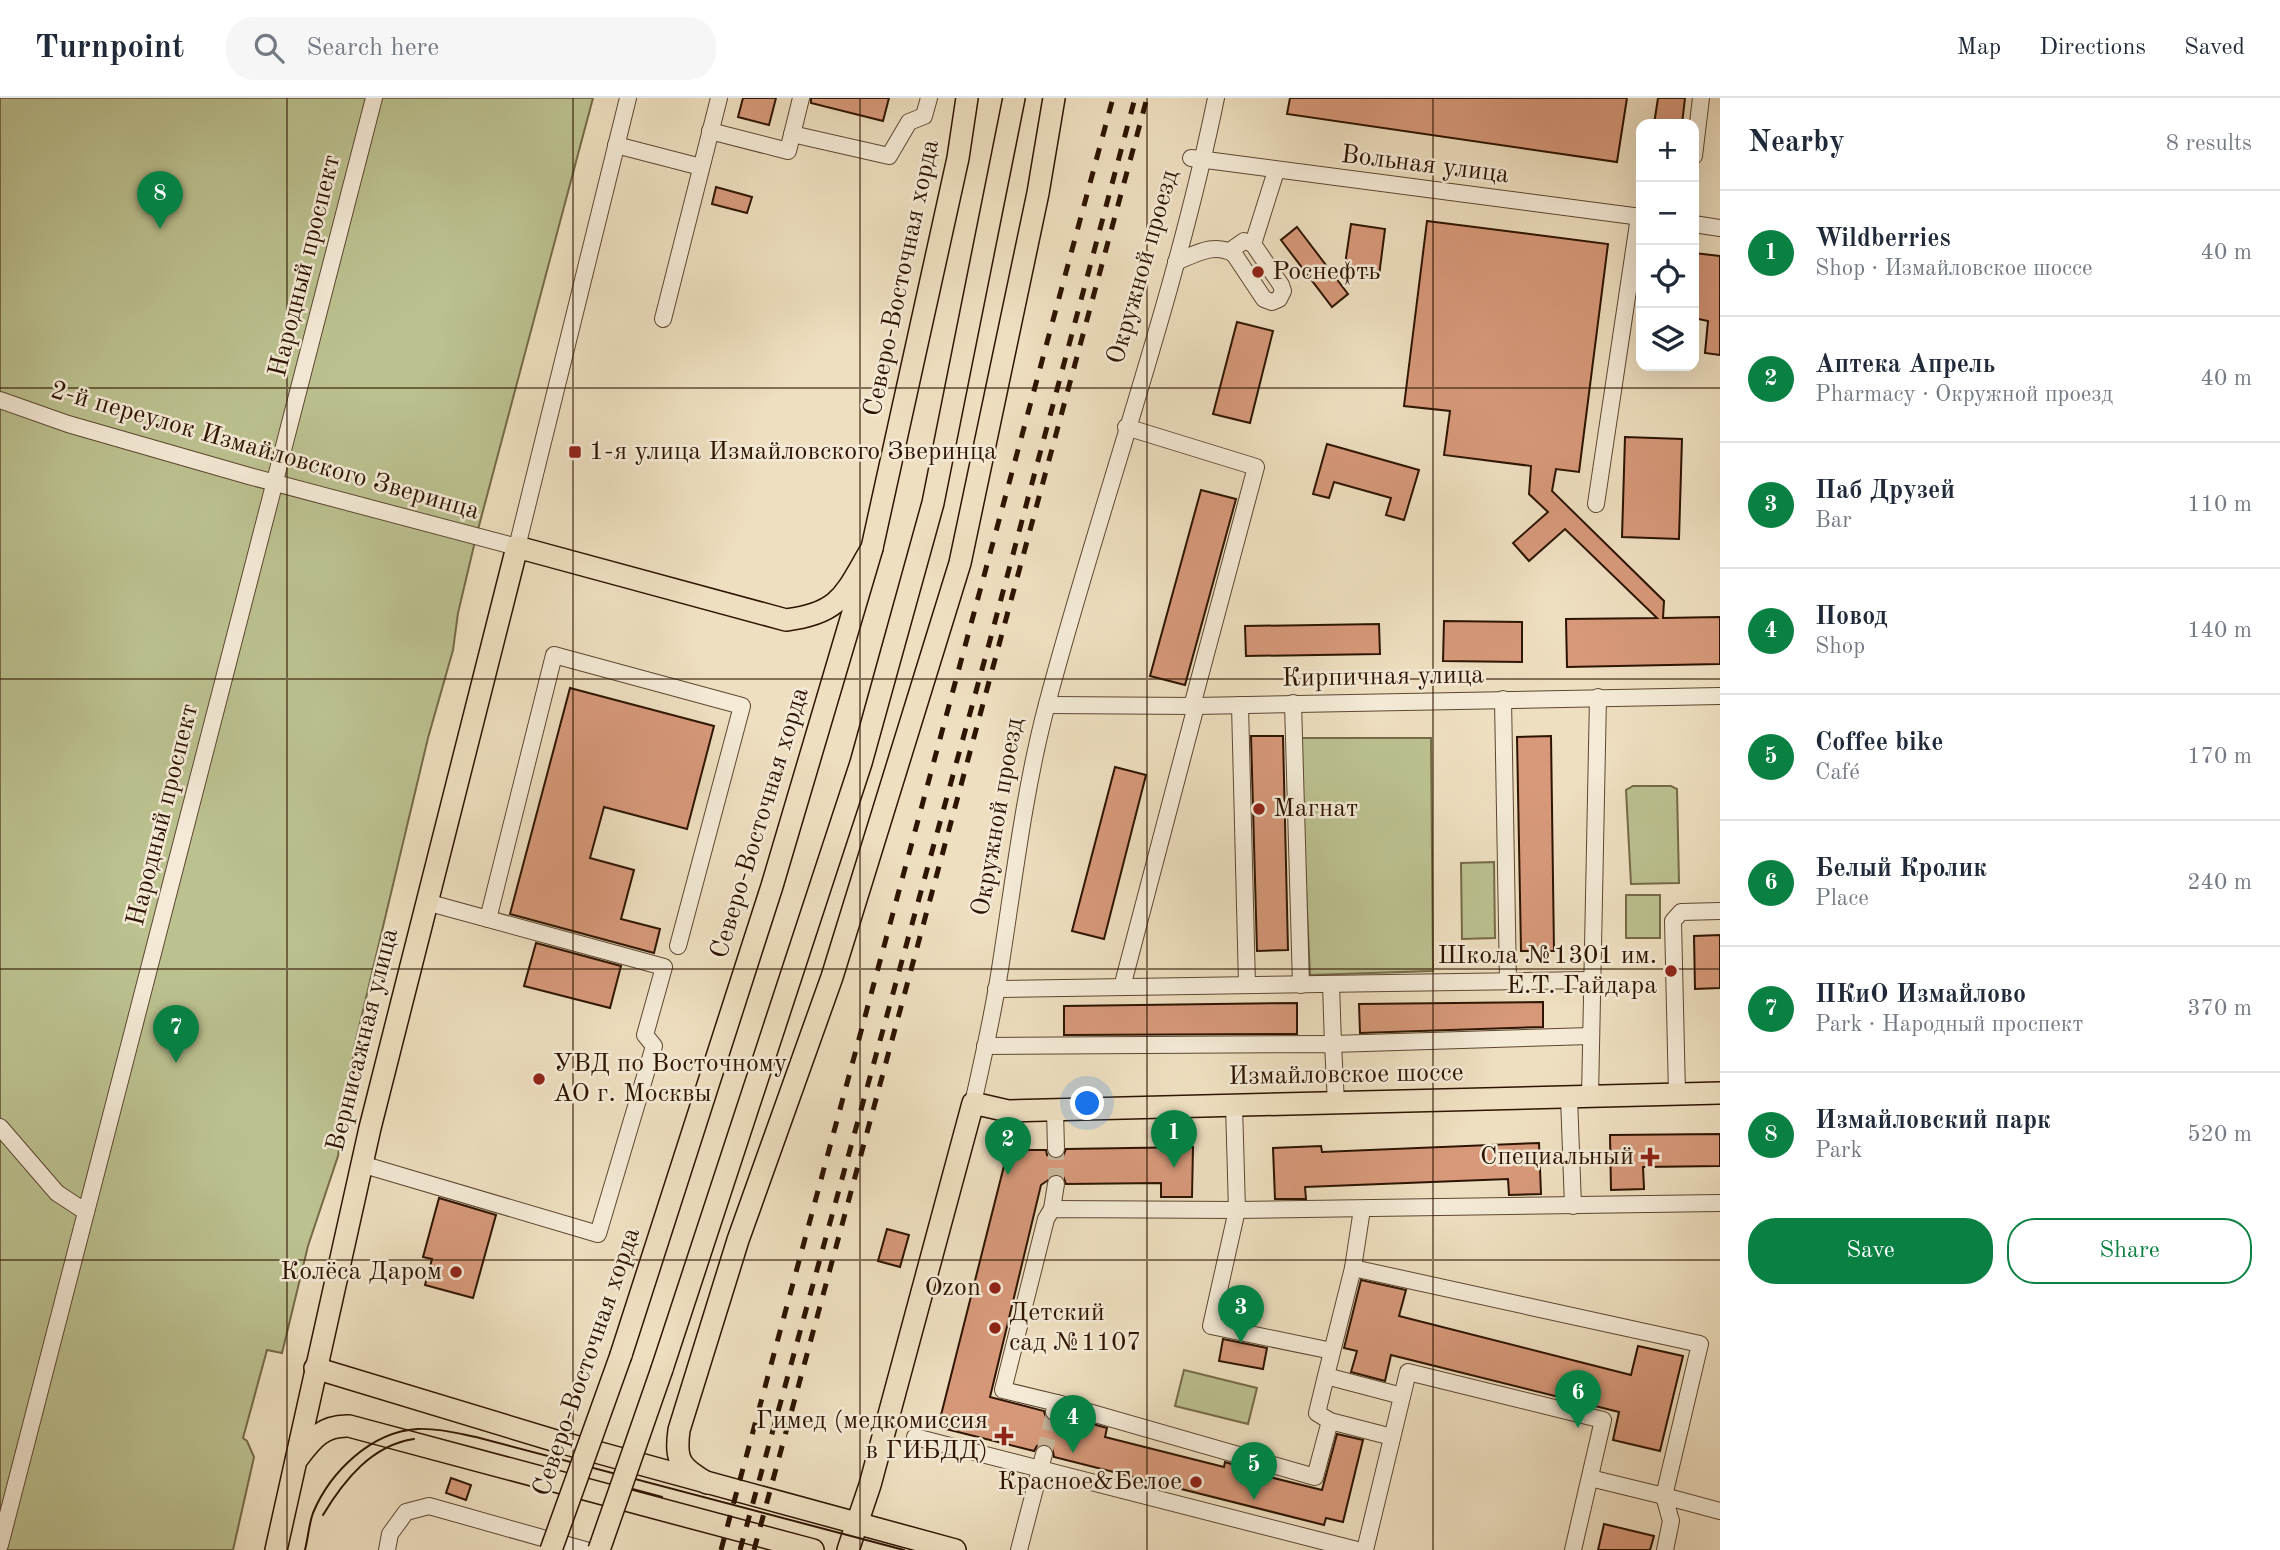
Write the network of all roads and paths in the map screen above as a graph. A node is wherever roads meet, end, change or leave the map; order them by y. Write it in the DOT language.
graph roads {
  1 [pos="374,98"];
  2 [pos="628,98"];
  3 [pos="719,98"];
  4 [pos="801,98"];
  5 [pos="929,98"];
  6 [pos="967,98"];
  7 [pos="1014,98"];
  8 [pos="1054,98"];
  9 [pos="1216,98"];
  10 [pos="1701,98"];
  11 [pos="1698,119"];
  12 [pos="710,131"];
  13 [pos="792,134"];
  14 [pos="617,145"];
  15 [pos="1197,160"];
  16 [pos="701,167"];
  17 [pos="1276,171"];
  18 [pos="1636,216"];
  19 [pos="1699,225"];
  20 [pos="1720,228"];
  21 [pos="1636,243"];
  22 [pos="1253,244"];
  23 [pos="1234,254"];
  24 [pos="1176,262"];
  25 [pos="663,319"];
  26 [pos="0,400"];
  27 [pos="1126,427"];
  28 [pos="274,483"];
  29 [pos="1596,504"];
  30 [pos="517,547"];
  31 [pos="872,548"];
  32 [pos="1720,696"];
  33 [pos="1598,697"];
  34 [pos="1503,699"];
  35 [pos="1293,704"];
  36 [pos="1047,705"];
  37 [pos="1240,705"];
  38 [pos="1194,706"];
  39 [pos="426,902"];
  40 [pos="1720,911"];
  41 [pos="488,919"];
  42 [pos="678,946"];
  43 [pos="1592,980"];
  44 [pos="1508,981"];
  45 [pos="1331,984"];
  46 [pos="1247,985"];
  47 [pos="1301,985"];
  48 [pos="1122,988"];
  49 [pos="996,989"];
  50 [pos="1590,1036"];
  51 [pos="1333,1044"];
  52 [pos="985,1046"];
  53 [pos="1720,1093"];
  54 [pos="1677,1094"];
  55 [pos="1580,1097"];
  56 [pos="973,1103"];
  57 [pos="1336,1103"];
  58 [pos="1234,1105"];
  59 [pos="1055,1110"];
  60 [pos="0,1127"];
  61 [pos="1056,1149"];
  62 [pos="361,1164"];
  63 [pos="1056,1184"];
  64 [pos="1720,1203"];
  65 [pos="1573,1206"];
  66 [pos="1052,1209"];
  67 [pos="1362,1209"];
  68 [pos="1237,1210"];
  69 [pos="86,1212"];
  70 [pos="1353,1268"];
  71 [pos="1332,1351"];
  72 [pos="315,1368"];
  73 [pos="1326,1376"];
  74 [pos="1402,1396"];
  75 [pos="1330,1421"];
  76 [pos="915,1437"];
  77 [pos="1392,1437"];
  78 [pos="1042,1462"];
  79 [pos="294,1463"];
  80 [pos="1590,1478"];
  81 [pos="707,1483"];
  82 [pos="1664,1496"];
  83 [pos="1720,1511"];
  84 [pos="858,1524"];
  85 [pos="0,1545"];
  86 [pos="276,1550"];
  87 [pos="387,1550"];
  88 [pos="551,1550"];
  89 [pos="585,1550"];
  90 [pos="599,1550"];
  91 [pos="813,1550"];
  92 [pos="848,1550"];
  93 [pos="955,1550"];
  94 [pos="1019,1550"];
  95 [pos="1357,1550"];
  96 [pos="1365,1550"];
  97 [pos="1573,1550"];
  98 [pos="1665,1550"];
  1 -- 28 [label="street, Народный проспект"];
  2 -- 14 [label="street"];
  3 -- 12 [label="street"];
  4 -- 13 [label="street"];
  5 -- 13 [label="street"];
  6 -- 31 [label="main road, Северо-Восточная хорда"];
  7 -- 90 [label="main road, bridge"];
  8 -- 81 [label="main road"];
  9 -- 15 [label="street, Окружной проезд"];
  10 -- 11 [label="street"];
  12 -- 13 [label="street"];
  12 -- 16 [label="street"];
  14 -- 16 [label="street"];
  14 -- 30 [label="street"];
  15 -- 17 [label="street, Вольная улица"];
  15 -- 24 [label="street, Окружной проезд"];
  16 -- 25 [label="street"];
  17 -- 18 [label="street, Вольная улица"];
  17 -- 22 [label="street"];
  19 -- 20 [label="street"];
  21 -- 29 [label="street"];
  22 -- 23 [label="street"];
  22 -- 23 [label="street"];
  23 -- 24 [label="street"];
  24 -- 27 [label="street, Окружной проезд"];
  26 -- 28 [label="street, 2-й переулок Измайловского Зверинца"];
  27 -- 36 [label="street, Окружной проезд"];
  27 -- 38 [label="street"];
  28 -- 30 [label="street, 2-й переулок Измайловского Зверинца"];
  28 -- 69 [label="street, Народный проспект"];
  30 -- 31 [label="main road"];
  30 -- 39 [label="main road, Вернисажная улица"];
  31 -- 88 [label="main road, Северо-Восточная хорда, bridge"];
  32 -- 33 [label="street, Кирпичная улица"];
  33 -- 34 [label="street, Кирпичная улица"];
  33 -- 43 [label="street"];
  34 -- 35 [label="street, Кирпичная улица"];
  34 -- 44 [label="street"];
  35 -- 37 [label="street, Кирпичная улица"];
  35 -- 47 [label="street"];
  36 -- 38 [label="street, Кирпичная улица"];
  36 -- 49 [label="street, Окружной проезд"];
  37 -- 38 [label="street, Кирпичная улица"];
  37 -- 46 [label="street"];
  38 -- 48 [label="street"];
  39 -- 41 [label="street"];
  39 -- 62 [label="main road, Вернисажная улица"];
  40 -- 54 [label="street"];
  41 -- 42 [label="street"];
  41 -- 62 [label="street"];
  43 -- 44 [label="street"];
  43 -- 50 [label="street"];
  44 -- 45 [label="street"];
  45 -- 47 [label="street"];
  45 -- 51 [label="street"];
  46 -- 47 [label="street"];
  46 -- 48 [label="street"];
  48 -- 49 [label="street"];
  49 -- 52 [label="street, Окружной проезд"];
  50 -- 51 [label="street"];
  50 -- 55 [label="street"];
  51 -- 52 [label="street"];
  51 -- 57 [label="street"];
  52 -- 56 [label="street, Окружной проезд"];
  53 -- 54 [label="main road, Измайловское шоссе"];
  54 -- 55 [label="main road, Измайловское шоссе"];
  55 -- 57 [label="main road, Измайловское шоссе"];
  55 -- 65 [label="street"];
  56 -- 59 [label="main road, Измайловское шоссе"];
  56 -- 84 [label="main road, Окружной проезд"];
  57 -- 58 [label="main road, Измайловское шоссе"];
  58 -- 59 [label="main road, Измайловское шоссе"];
  58 -- 68 [label="street"];
  59 -- 61 [label="street"];
  60 -- 69 [label="street"];
  62 -- 72 [label="main road, Вернисажная улица"];
  63 -- 66 [label="street"];
  64 -- 65 [label="street"];
  65 -- 67 [label="street"];
  66 -- 68 [label="street"];
  66 -- 75 [label="street"];
  67 -- 68 [label="street"];
  67 -- 70 [label="street"];
  68 -- 71 [label="street"];
  69 -- 85 [label="street, Народный проспект"];
  70 -- 71 [label="street"];
  70 -- 82 [label="street"];
  71 -- 73 [label="street"];
  72 -- 79 [label="main road, Вернисажная улица"];
  72 -- 81 [label="main road"];
  73 -- 74 [label="street"];
  73 -- 75 [label="street"];
  74 -- 77 [label="street"];
  74 -- 80 [label="street"];
  75 -- 77 [label="street"];
  76 -- 78 [label="street"];
  77 -- 96 [label="street"];
  78 -- 94 [label="street"];
  78 -- 95 [label="street"];
  79 -- 86 [label="main road, Вернисажная улица"];
  79 -- 91 [label="main road"];
  80 -- 82 [label="street"];
  80 -- 97 [label="street"];
  81 -- 84 [label="main road"];
  82 -- 83 [label="street"];
  82 -- 98 [label="street"];
  84 -- 92 [label="main road, Окружной проезд"];
  84 -- 93 [label="main road"];
  87 -- 89 [label="street"];
}
